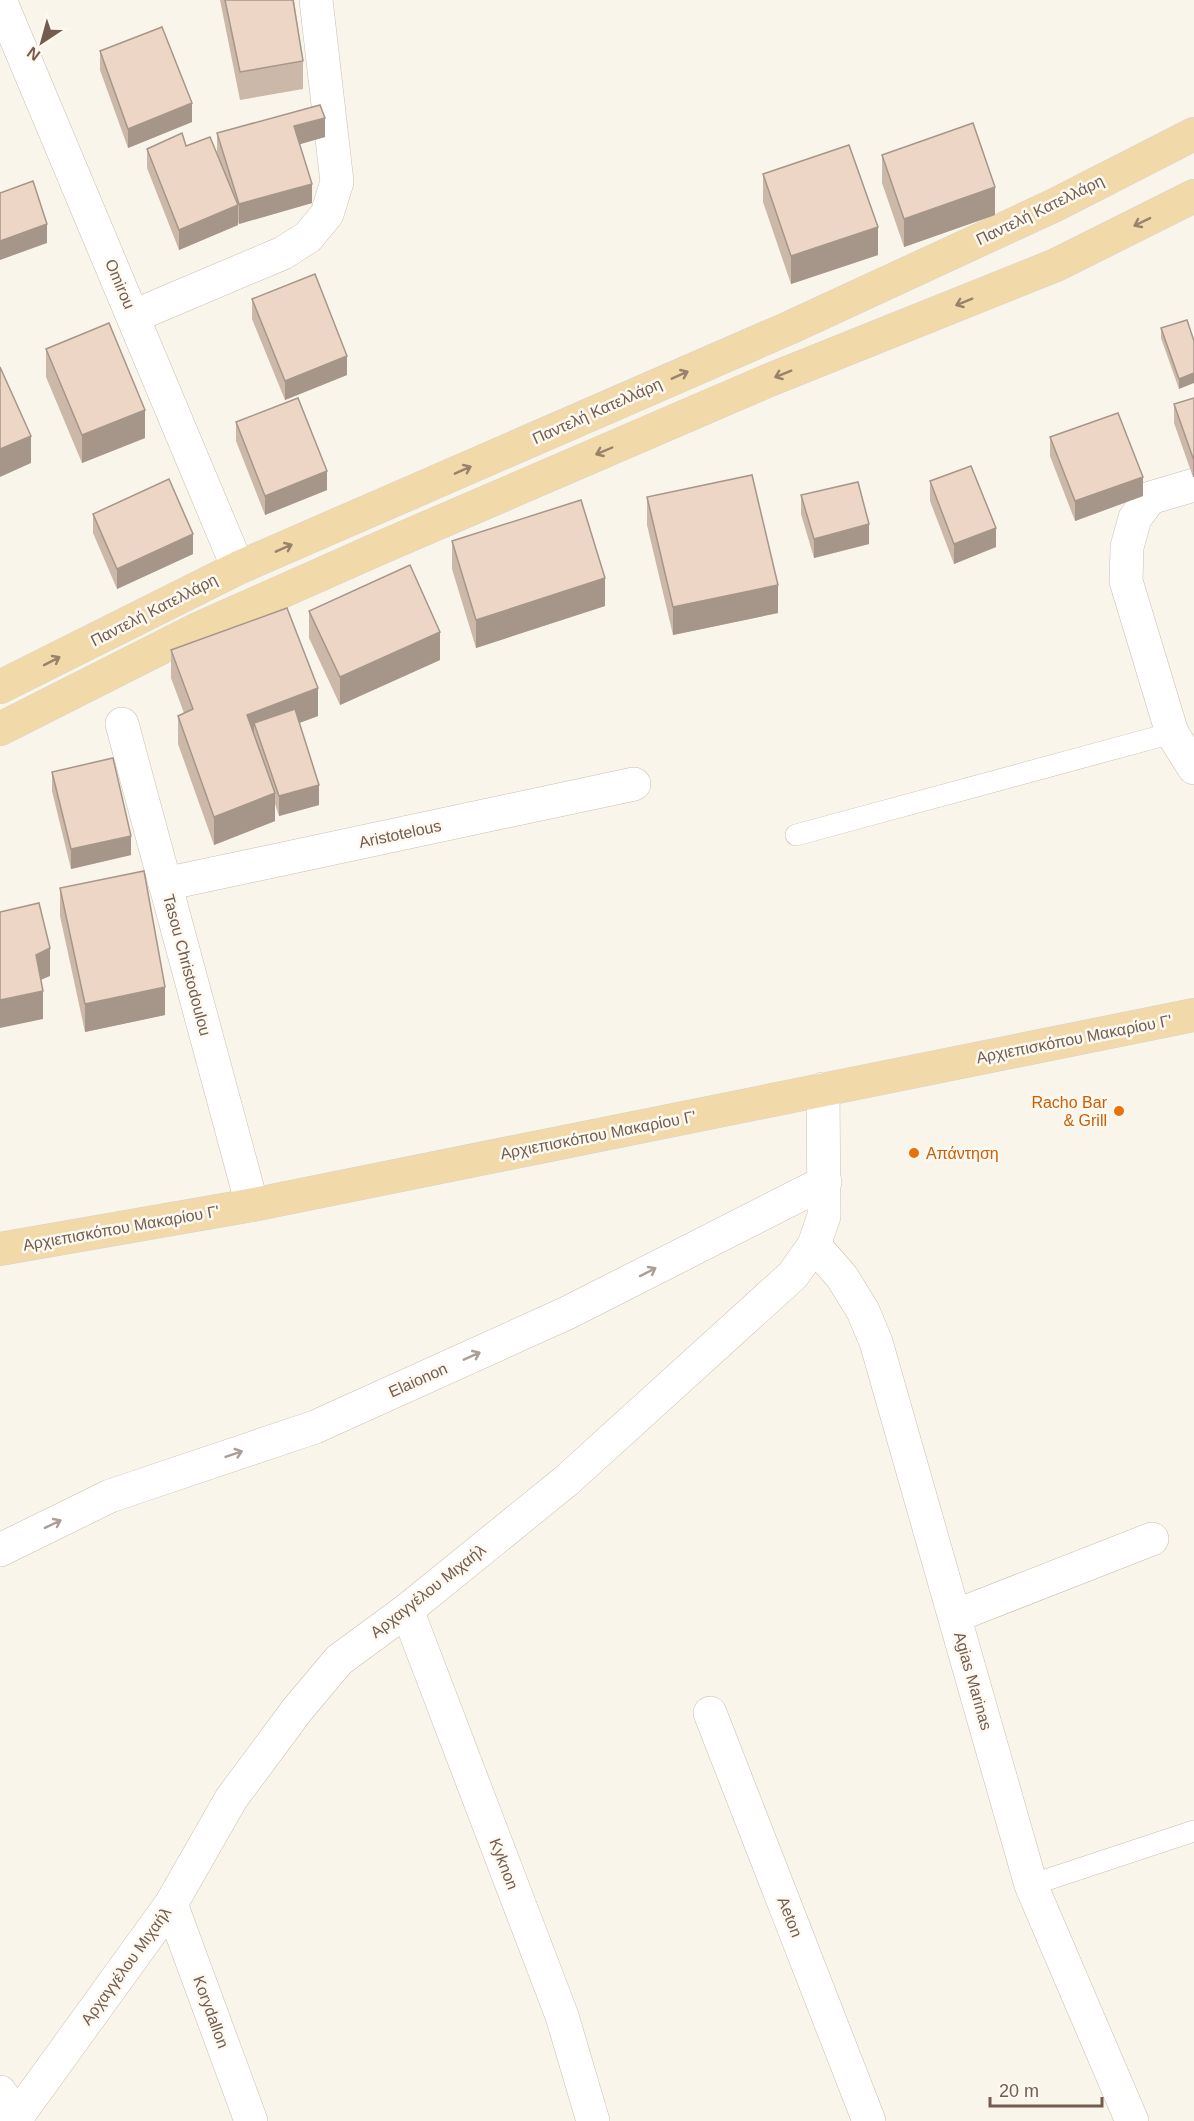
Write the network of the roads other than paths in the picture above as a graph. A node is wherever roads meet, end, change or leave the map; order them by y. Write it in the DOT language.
graph roads {
  1 [pos="0,0"];
  2 [pos="316,0"];
  3 [pos="1194,134"];
  4 [pos="1194,196"];
  5 [pos="134,316"];
  6 [pos="1194,485"];
  7 [pos="238,568"];
  8 [pos="0,687"];
  9 [pos="122,724"];
  10 [pos="0,729"];
  11 [pos="1172,733"];
  12 [pos="1194,768"];
  13 [pos="634,784"];
  14 [pos="796,835"];
  15 [pos="165,884"];
  16 [pos="1194,1015"];
  17 [pos="823,1089"];
  18 [pos="825,1182"];
  19 [pos="252,1205"];
  20 [pos="814,1245"];
  21 [pos="0,1249"];
  22 [pos="1152,1539"];
  23 [pos="0,1550"];
  24 [pos="407,1610"];
  25 [pos="955,1616"];
  26 [pos="710,1713"];
  27 [pos="1194,1831"];
  28 [pos="1031,1885"];
  29 [pos="171,1904"];
  30 [pos="10,2110"];
  31 [pos="250,2121"];
  32 [pos="593,2121"];
  33 [pos="869,2121"];
  34 [pos="1132,2121"];
  1 -- 5 [label="street, Omirou"];
  2 -- 5 [label="street"];
  7 -- 3 [label="main road, Παντελή Κατελλάρη, one-way"];
  4 -- 10 [label="main road, one-way"];
  5 -- 7 [label="street, Omirou"];
  6 -- 11 [label="street"];
  8 -- 7 [label="main road, Παντελή Κατελλάρη, one-way"];
  9 -- 15 [label="street, Tasou Christodoulou"];
  11 -- 12 [label="street"];
  11 -- 14 [label="lane"];
  13 -- 15 [label="street, Aristotelous"];
  15 -- 19 [label="street, Tasou Christodoulou"];
  16 -- 17 [label="main road, Αρχιεπισκόπου Μακαρίου Γ'"];
  17 -- 18 [label="street, Αρχαγγέλου Μιχαήλ"];
  17 -- 19 [label="main road, Αρχιεπισκόπου Μακαρίου Γ'"];
  18 -- 20 [label="street, Αρχαγγέλου Μιχαήλ"];
  23 -- 18 [label="street, Elaionon, one-way"];
  19 -- 21 [label="main road, Αρχιεπισκόπου Μακαρίου Γ'"];
  20 -- 24 [label="street, Αρχαγγέλου Μιχαήλ"];
  20 -- 25 [label="street, Agias Marinas"];
  22 -- 25 [label="street"];
  24 -- 29 [label="street, Αρχαγγέλου Μιχαήλ"];
  24 -- 32 [label="street, Kyknon"];
  25 -- 28 [label="street, Agias Marinas"];
  26 -- 33 [label="street, Aeton"];
  27 -- 28 [label="lane"];
  28 -- 34 [label="street, Agias Marinas"];
  29 -- 30 [label="street, Αρχαγγέλου Μιχαήλ"];
  29 -- 31 [label="street, Korydallon"];
}
